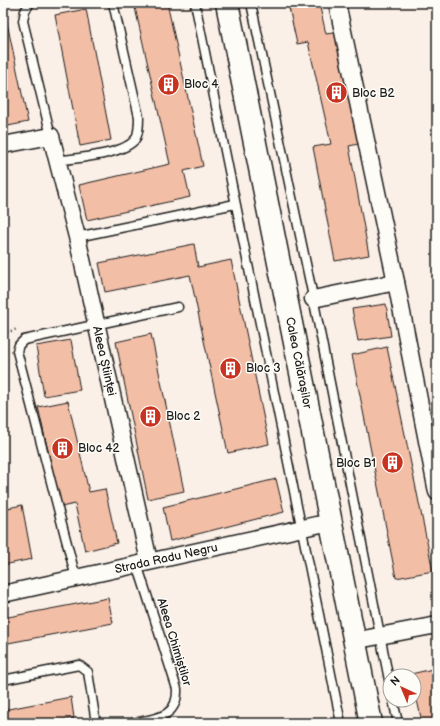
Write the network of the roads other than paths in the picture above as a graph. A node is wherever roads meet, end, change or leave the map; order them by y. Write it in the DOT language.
graph roads {
  1 [pos="30,3"];
  2 [pos="113,3"];
  3 [pos="195,3"];
  4 [pos="227,3"];
  5 [pos="251,3"];
  6 [pos="337,3"];
  7 [pos="51,136"];
  8 [pos="3,145"];
  9 [pos="57,161"];
  10 [pos="235,204"];
  11 [pos="77,237"];
  12 [pos="396,282"];
  13 [pos="313,299"];
  14 [pos="178,307"];
  15 [pos="97,325"];
  16 [pos="437,492"];
  17 [pos="330,522"];
  18 [pos="301,528"];
  19 [pos="143,563"];
  20 [pos="76,578"];
  21 [pos="3,594"];
  22 [pos="437,625"];
  23 [pos="380,635"];
  24 [pos="353,641"];
  25 [pos="387,668"];
  26 [pos="3,680"];
  27 [pos="395,708"];
  28 [pos="96,723"];
  29 [pos="133,723"];
  30 [pos="341,723"];
  31 [pos="371,723"];
  32 [pos="398,723"];
  1 -- 7 [label="lane, Aleea Științei"];
  2 -- 9 [label="lane"];
  3 -- 10 [label="lane"];
  4 -- 17 [label="main road, Calea Călărașilor"];
  5 -- 13 [label="lane"];
  6 -- 12 [label="street"];
  7 -- 8 [label="street"];
  7 -- 9 [label="street, Aleea Științei"];
  9 -- 11 [label="street, Aleea Științei"];
  10 -- 11 [label="lane"];
  10 -- 18 [label="lane"];
  11 -- 15 [label="street, Aleea Științei"];
  12 -- 13 [label="street"];
  12 -- 16 [label="street"];
  13 -- 23 [label="lane"];
  14 -- 15 [label="lane"];
  15 -- 19 [label="street, Aleea Științei"];
  15 -- 20 [label="lane"];
  17 -- 18 [label="street, Strada Radu Negru"];
  17 -- 24 [label="main road, Calea Călărașilor"];
  18 -- 19 [label="street, Strada Radu Negru"];
  18 -- 30 [label="lane"];
  19 -- 20 [label="street, Strada Radu Negru"];
  19 -- 29 [label="lane, Aleea Chimiștilor"];
  20 -- 21 [label="street, Strada Radu Negru"];
  22 -- 23 [label="street"];
  23 -- 24 [label="street"];
  23 -- 25 [label="lane"];
  24 -- 31 [label="main road, Calea Călărașilor"];
  26 -- 28 [label="lane"];
  27 -- 32 [label="lane"];
}
